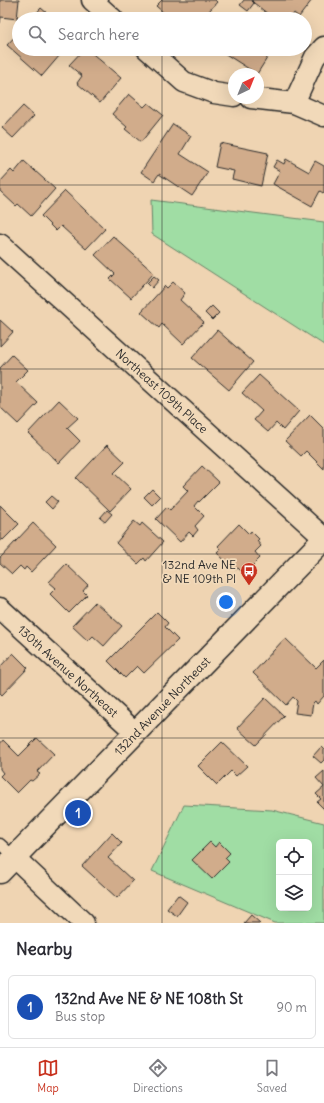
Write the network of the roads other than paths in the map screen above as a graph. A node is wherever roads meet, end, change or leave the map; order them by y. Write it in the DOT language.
graph roads {
  1 [pos="92,0"];
  2 [pos="105,12"];
  3 [pos="324,47"];
  4 [pos="155,56"];
  5 [pos="228,95"];
  6 [pos="264,100"];
  7 [pos="294,103"];
  8 [pos="324,116"];
  9 [pos="0,244"];
  10 [pos="324,538"];
  11 [pos="0,608"];
  12 [pos="136,733"];
  13 [pos="5,858"];
  14 [pos="84,923"];
  1 -- 2 [label="street"];
  3 -- 7 [label="street"];
  4 -- 5 [label="street"];
  6 -- 7 [label="street"];
  7 -- 8 [label="street"];
  9 -- 10 [label="street, Northeast 109th Place"];
  10 -- 12 [label="street, 132nd Avenue Northeast"];
  11 -- 12 [label="street, 130th Avenue Northeast"];
  12 -- 13 [label="street, 132nd Avenue Northeast"];
  13 -- 14 [label="street"];
}
